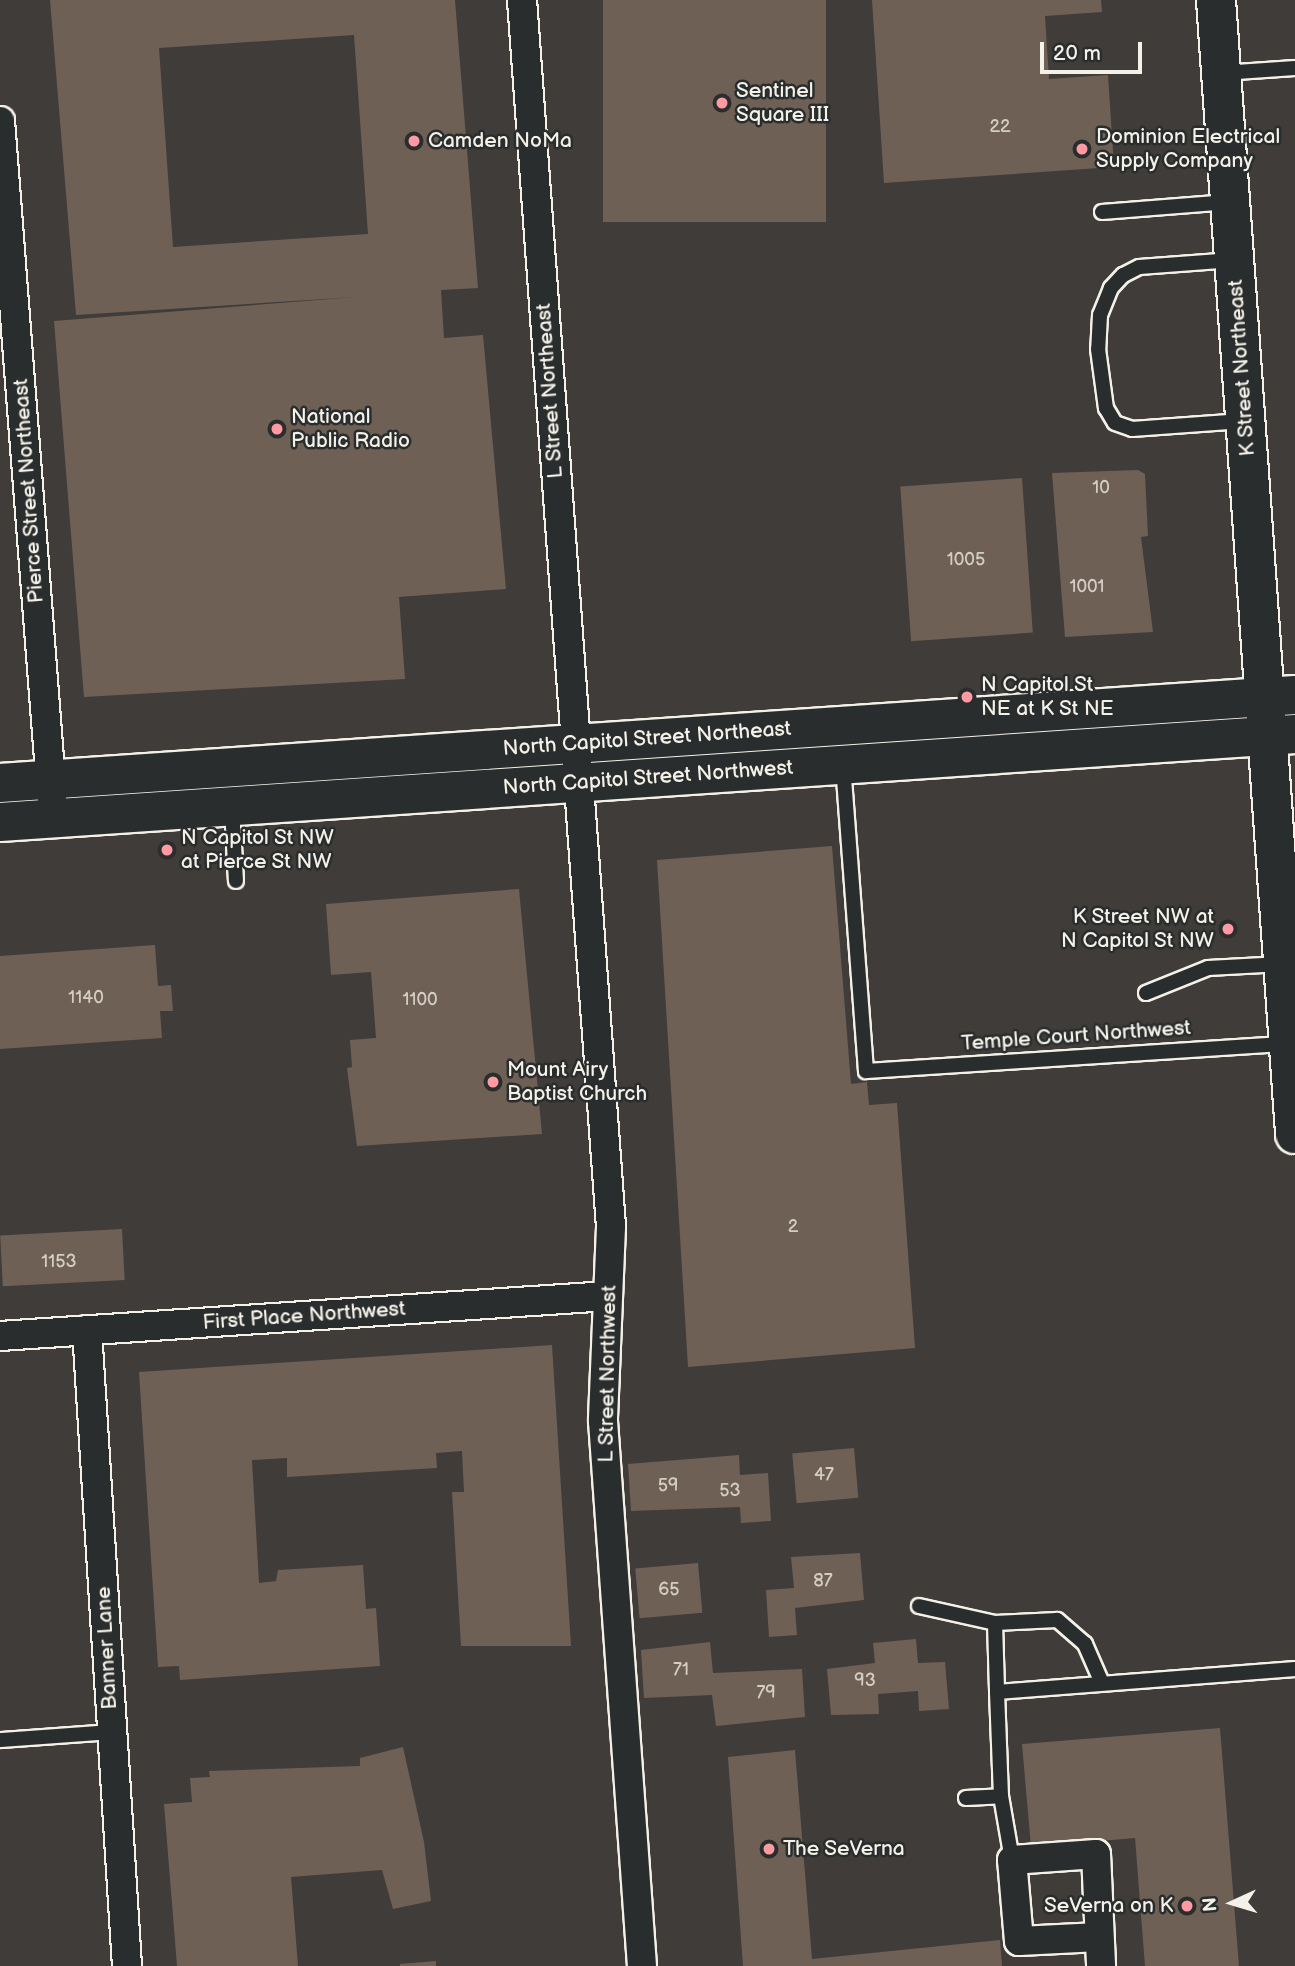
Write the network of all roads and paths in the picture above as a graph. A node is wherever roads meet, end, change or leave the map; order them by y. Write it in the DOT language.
graph roads {
  1 [pos="522,0"];
  2 [pos="1216,0"];
  3 [pos="1295,68"];
  4 [pos="1221,73"];
  5 [pos="0,121"];
  6 [pos="1230,202"];
  7 [pos="1102,212"];
  8 [pos="1234,260"];
  9 [pos="1246,421"];
  10 [pos="1280,696"];
  11 [pos="1281,735"];
  12 [pos="576,744"];
  13 [pos="843,765"];
  14 [pos="51,780"];
  15 [pos="0,783"];
  16 [pos="579,783"];
  17 [pos="232,807"];
  18 [pos="54,819"];
  19 [pos="0,822"];
  20 [pos="236,881"];
  21 [pos="1284,964"];
  22 [pos="1146,993"];
  23 [pos="1289,1044"];
  24 [pos="1295,1134"];
  25 [pos="608,1296"];
  26 [pos="87,1330"];
  27 [pos="0,1336"];
  28 [pos="919,1606"];
  29 [pos="995,1623"];
  30 [pos="1295,1669"];
  31 [pos="1102,1683"];
  32 [pos="998,1692"];
  33 [pos="113,1732"];
  34 [pos="0,1740"];
  35 [pos="1001,1796"];
  36 [pos="965,1798"];
  37 [pos="1012,1860"];
  38 [pos="1099,1937"];
  39 [pos="127,1966"];
  40 [pos="642,1966"];
  41 [pos="1101,1966"];
  1 -- 12 [label="street, L Street Northeast"];
  2 -- 4 [label="main road, K Street Northeast"];
  3 -- 4 [label="lane"];
  4 -- 6 [label="main road, K Street Northeast"];
  5 -- 14 [label="street, Pierce Street Northeast"];
  6 -- 7 [label="lane"];
  6 -- 8 [label="main road, K Street Northeast"];
  8 -- 9 [label="main road, K Street Northeast"];
  8 -- 9 [label="lane"];
  9 -- 10 [label="main road, K Street Northeast"];
  10 -- 11 [label="main road, K Street Northeast"];
  10 -- 12 [label="main road, North Capitol Street Northeast"];
  11 -- 13 [label="main road, North Capitol Street Northwest"];
  11 -- 21 [label="main road, K Street Northeast"];
  12 -- 14 [label="main road, North Capitol Street Northeast"];
  12 -- 16 [label="street, L Street Northeast"];
  13 -- 16 [label="main road, North Capitol Street Northwest"];
  13 -- 23 [label="lane, Temple Court Northwest"];
  14 -- 15 [label="main road, North Capitol Street Northeast"];
  14 -- 18 [label="street, Pierce Street Northeast"];
  16 -- 17 [label="main road, North Capitol Street Northwest"];
  16 -- 25 [label="street, L Street Northwest"];
  17 -- 18 [label="main road, North Capitol Street Northwest"];
  17 -- 20 [label="lane"];
  18 -- 19 [label="main road, North Capitol Street Northwest"];
  21 -- 22 [label="lane"];
  21 -- 23 [label="main road, K Street Northeast"];
  23 -- 24 [label="main road, K Street Northeast"];
  25 -- 26 [label="street, First Place Northwest"];
  25 -- 40 [label="street, L Street Northwest"];
  26 -- 27 [label="street, First Place Northwest"];
  26 -- 33 [label="street, Banner Lane"];
  28 -- 29 [label="lane"];
  29 -- 31 [label="lane"];
  29 -- 32 [label="lane"];
  30 -- 31 [label="lane"];
  31 -- 32 [label="lane"];
  32 -- 35 [label="lane"];
  33 -- 34 [label="lane"];
  33 -- 39 [label="street, Banner Lane"];
  35 -- 36 [label="lane"];
  35 -- 37 [label="lane"];
  37 -- 38 [label="street"];
  37 -- 38 [label="street"];
  38 -- 41 [label="street"];
}
